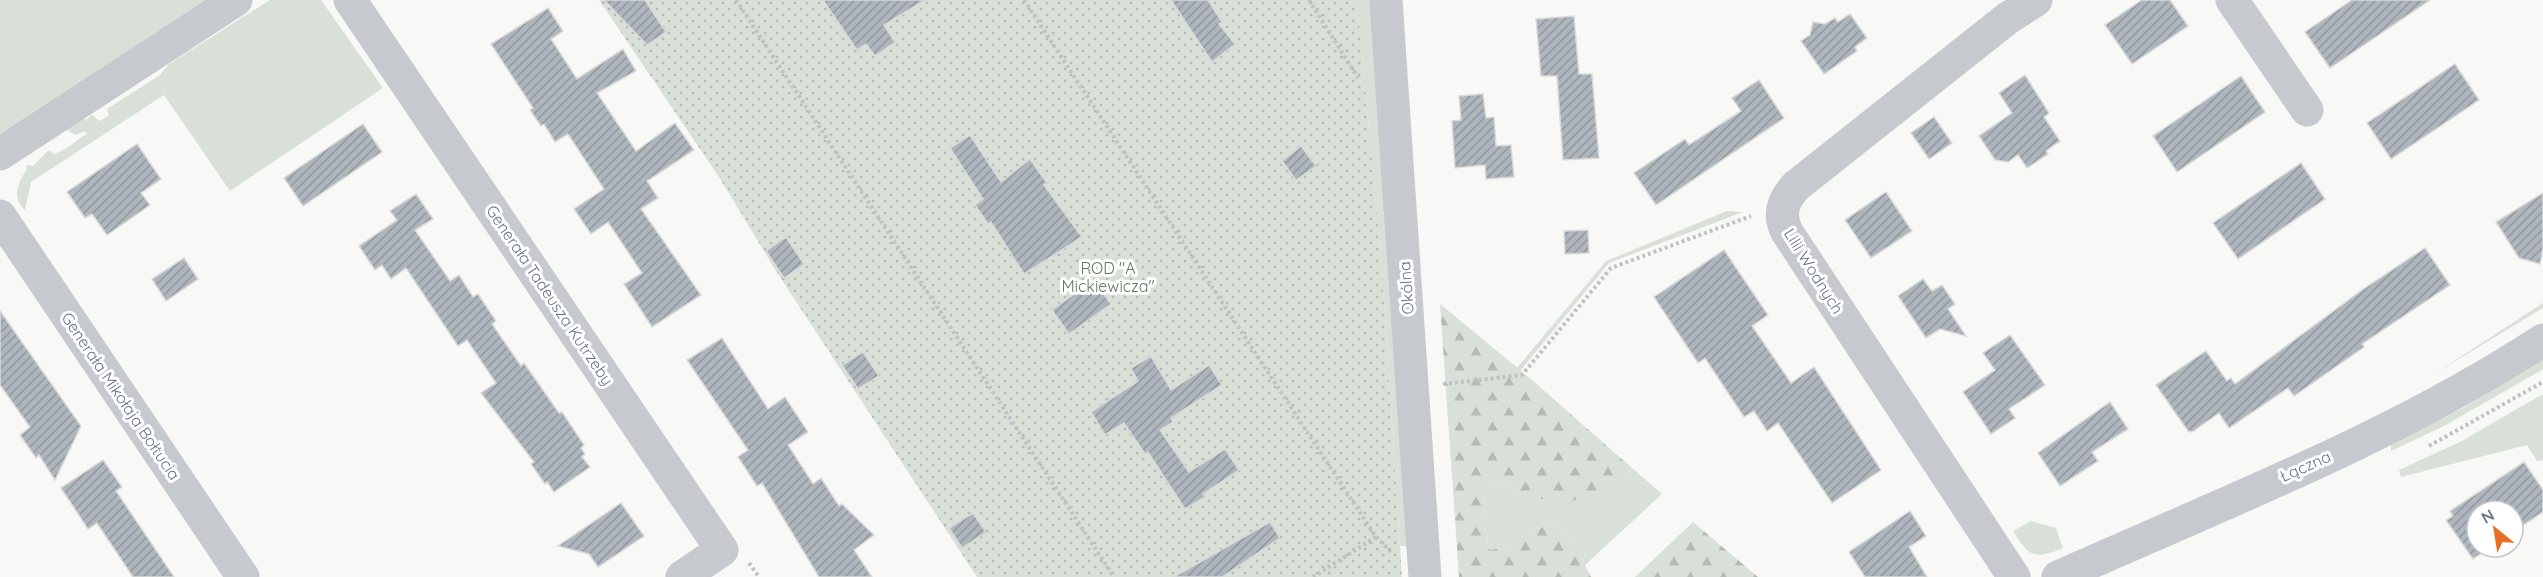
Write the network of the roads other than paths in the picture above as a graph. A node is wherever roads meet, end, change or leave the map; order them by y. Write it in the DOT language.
graph roads {
  1 [pos="236,0"];
  2 [pos="350,0"];
  3 [pos="1386,0"];
  4 [pos="2036,0"];
  5 [pos="2232,0"];
  6 [pos="2307,110"];
  7 [pos="0,154"];
  8 [pos="0,216"];
  9 [pos="2543,340"];
  10 [pos="243,577"];
  11 [pos="682,577"];
  12 [pos="1425,577"];
  13 [pos="2014,577"];
  14 [pos="2058,577"];
  1 -- 7 [label="street"];
  2 -- 11 [label="street, Generała Tadeusza Kutrzeby"];
  3 -- 12 [label="street, Okólna"];
  4 -- 13 [label="street, Lilii Wodnych"];
  5 -- 6 [label="street"];
  8 -- 10 [label="street, Generała Mikołaja Bołtucia"];
  9 -- 14 [label="street, Łączna"];
}
